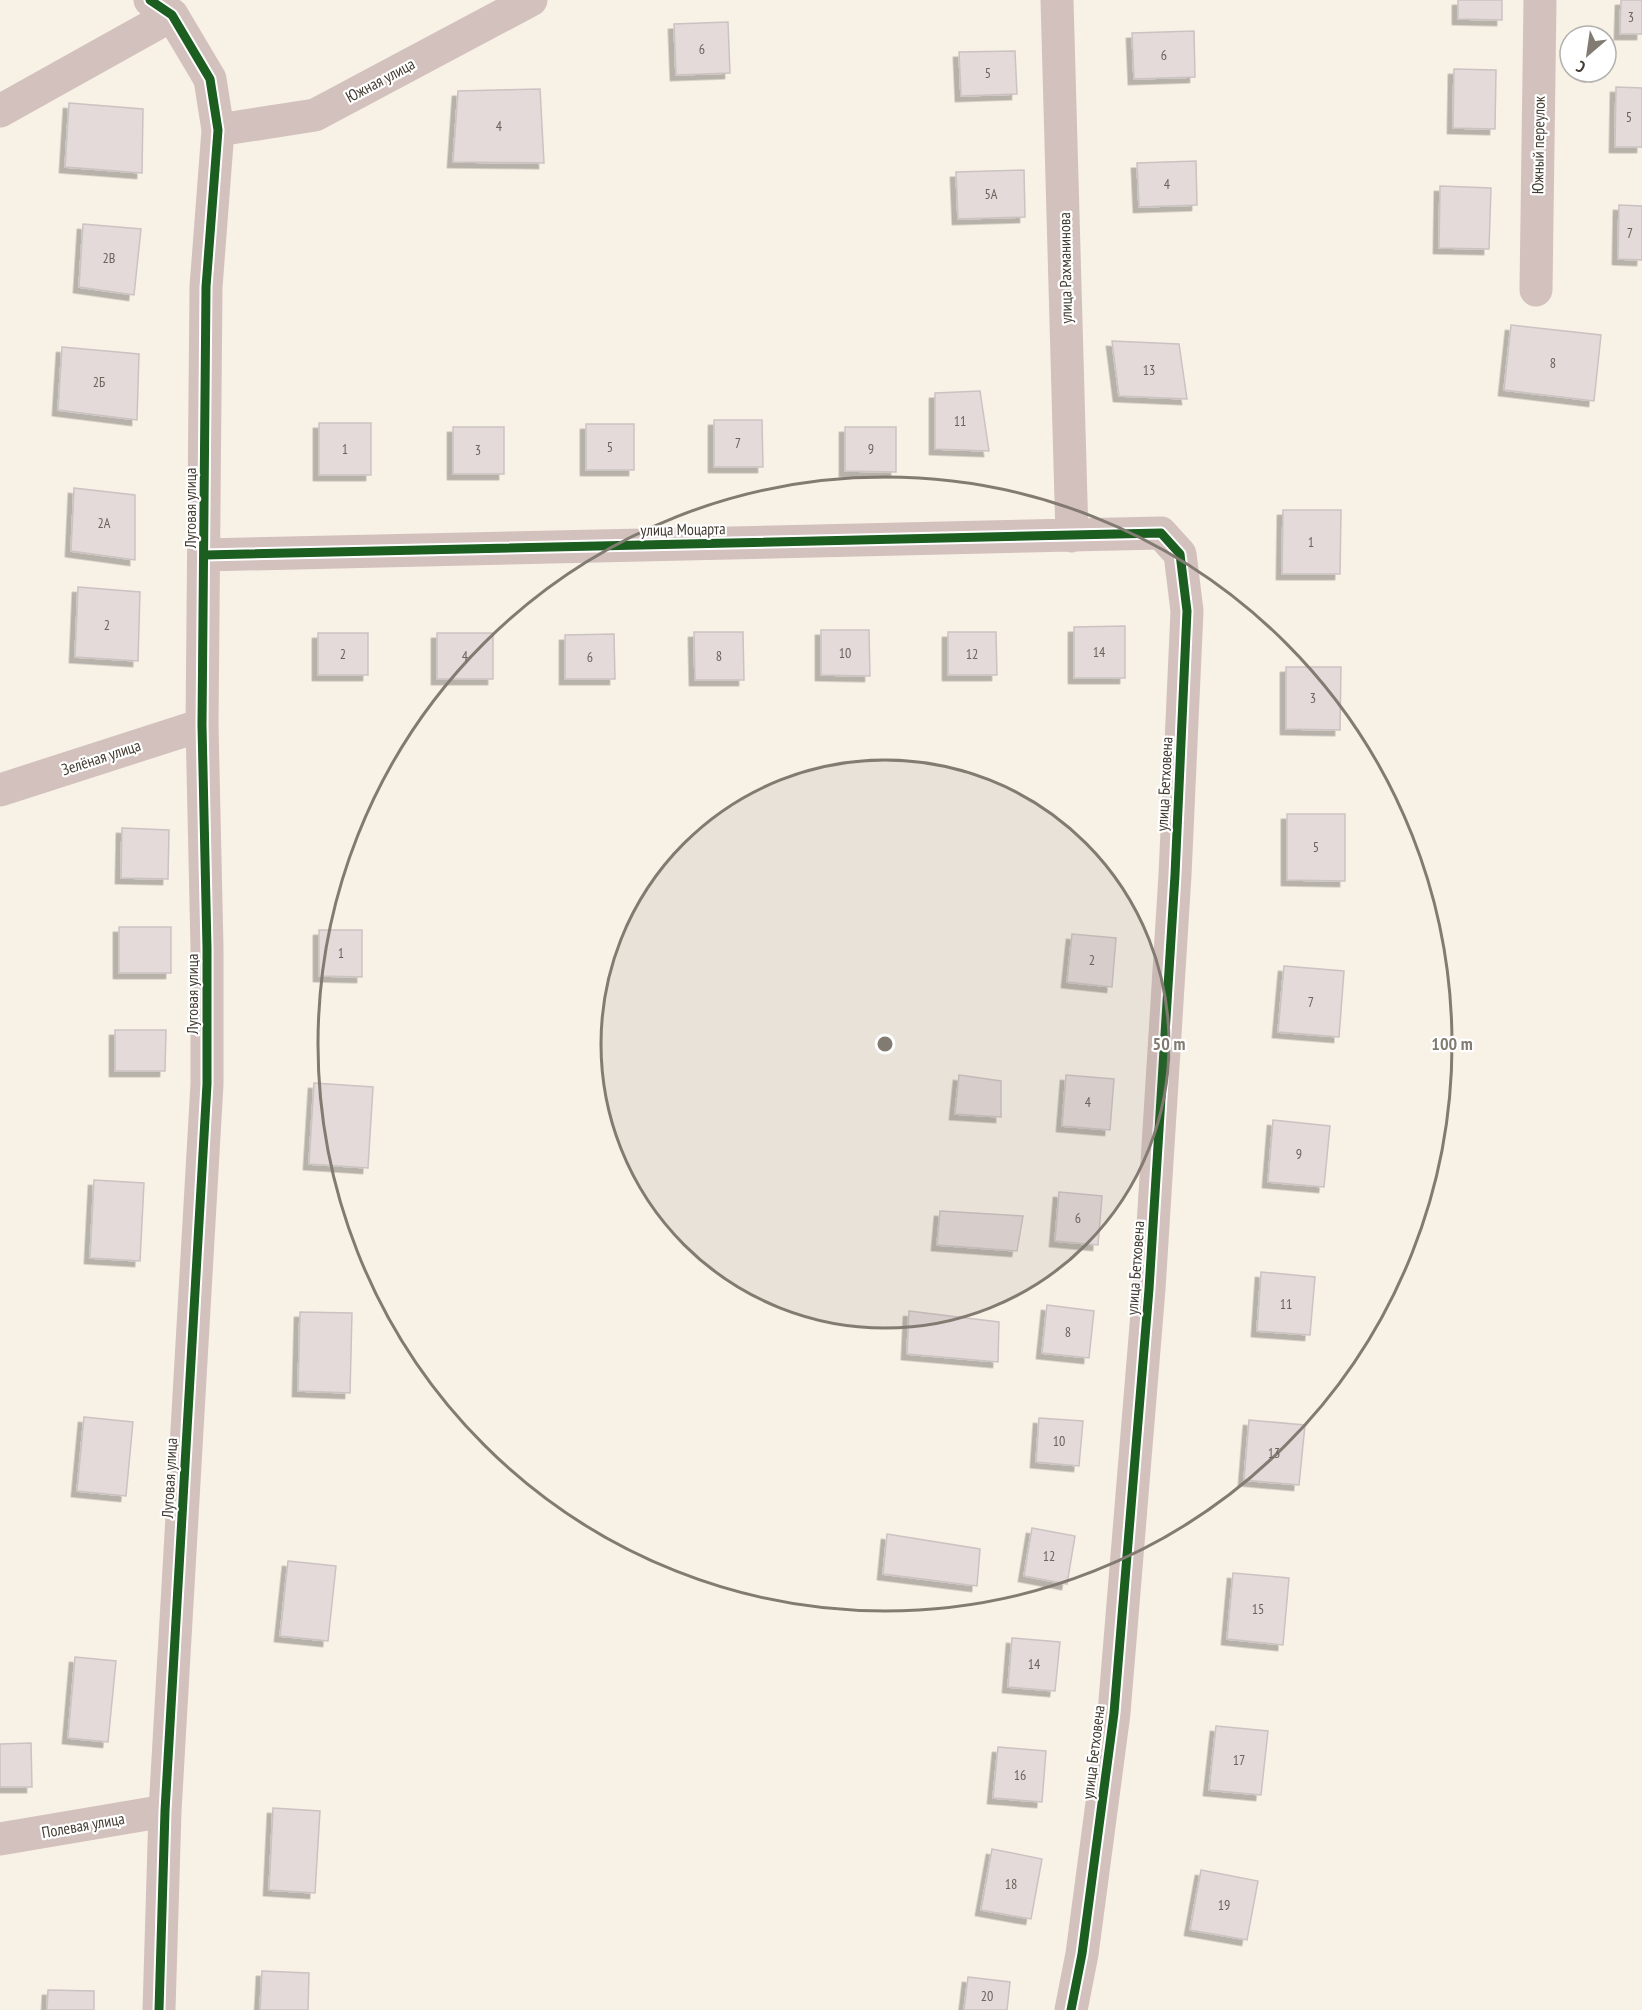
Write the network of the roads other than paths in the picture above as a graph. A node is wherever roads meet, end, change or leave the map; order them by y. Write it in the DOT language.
graph roads {
  1 [pos="531,0"];
  2 [pos="1057,0"];
  3 [pos="1540,0"];
  4 [pos="161,8"];
  5 [pos="0,111"];
  6 [pos="218,130"];
  7 [pos="1536,290"];
  8 [pos="1161,533"];
  9 [pos="1072,536"];
  10 [pos="204,555"];
  11 [pos="202,725"];
  12 [pos="0,790"];
  13 [pos="165,1811"];
  14 [pos="0,1839"];
  15 [pos="159,2010"];
  16 [pos="1071,2010"];
  1 -- 6 [label="street, Южная улица"];
  2 -- 9 [label="street, улица Рахманинова"];
  3 -- 7 [label="street, Южный переулок"];
  4 -- 5 [label="street"];
  4 -- 6 [label="street, Луговая улица"];
  6 -- 10 [label="street, Луговая улица"];
  8 -- 9 [label="street, улица Моцарта"];
  8 -- 16 [label="street, улица Бетховена"];
  9 -- 10 [label="street, улица Моцарта"];
  10 -- 11 [label="street, Луговая улица"];
  11 -- 12 [label="street, Зелёная улица"];
  11 -- 13 [label="street, Луговая улица"];
  13 -- 14 [label="street, Полевая улица"];
  13 -- 15 [label="street, Луговая улица"];
}
